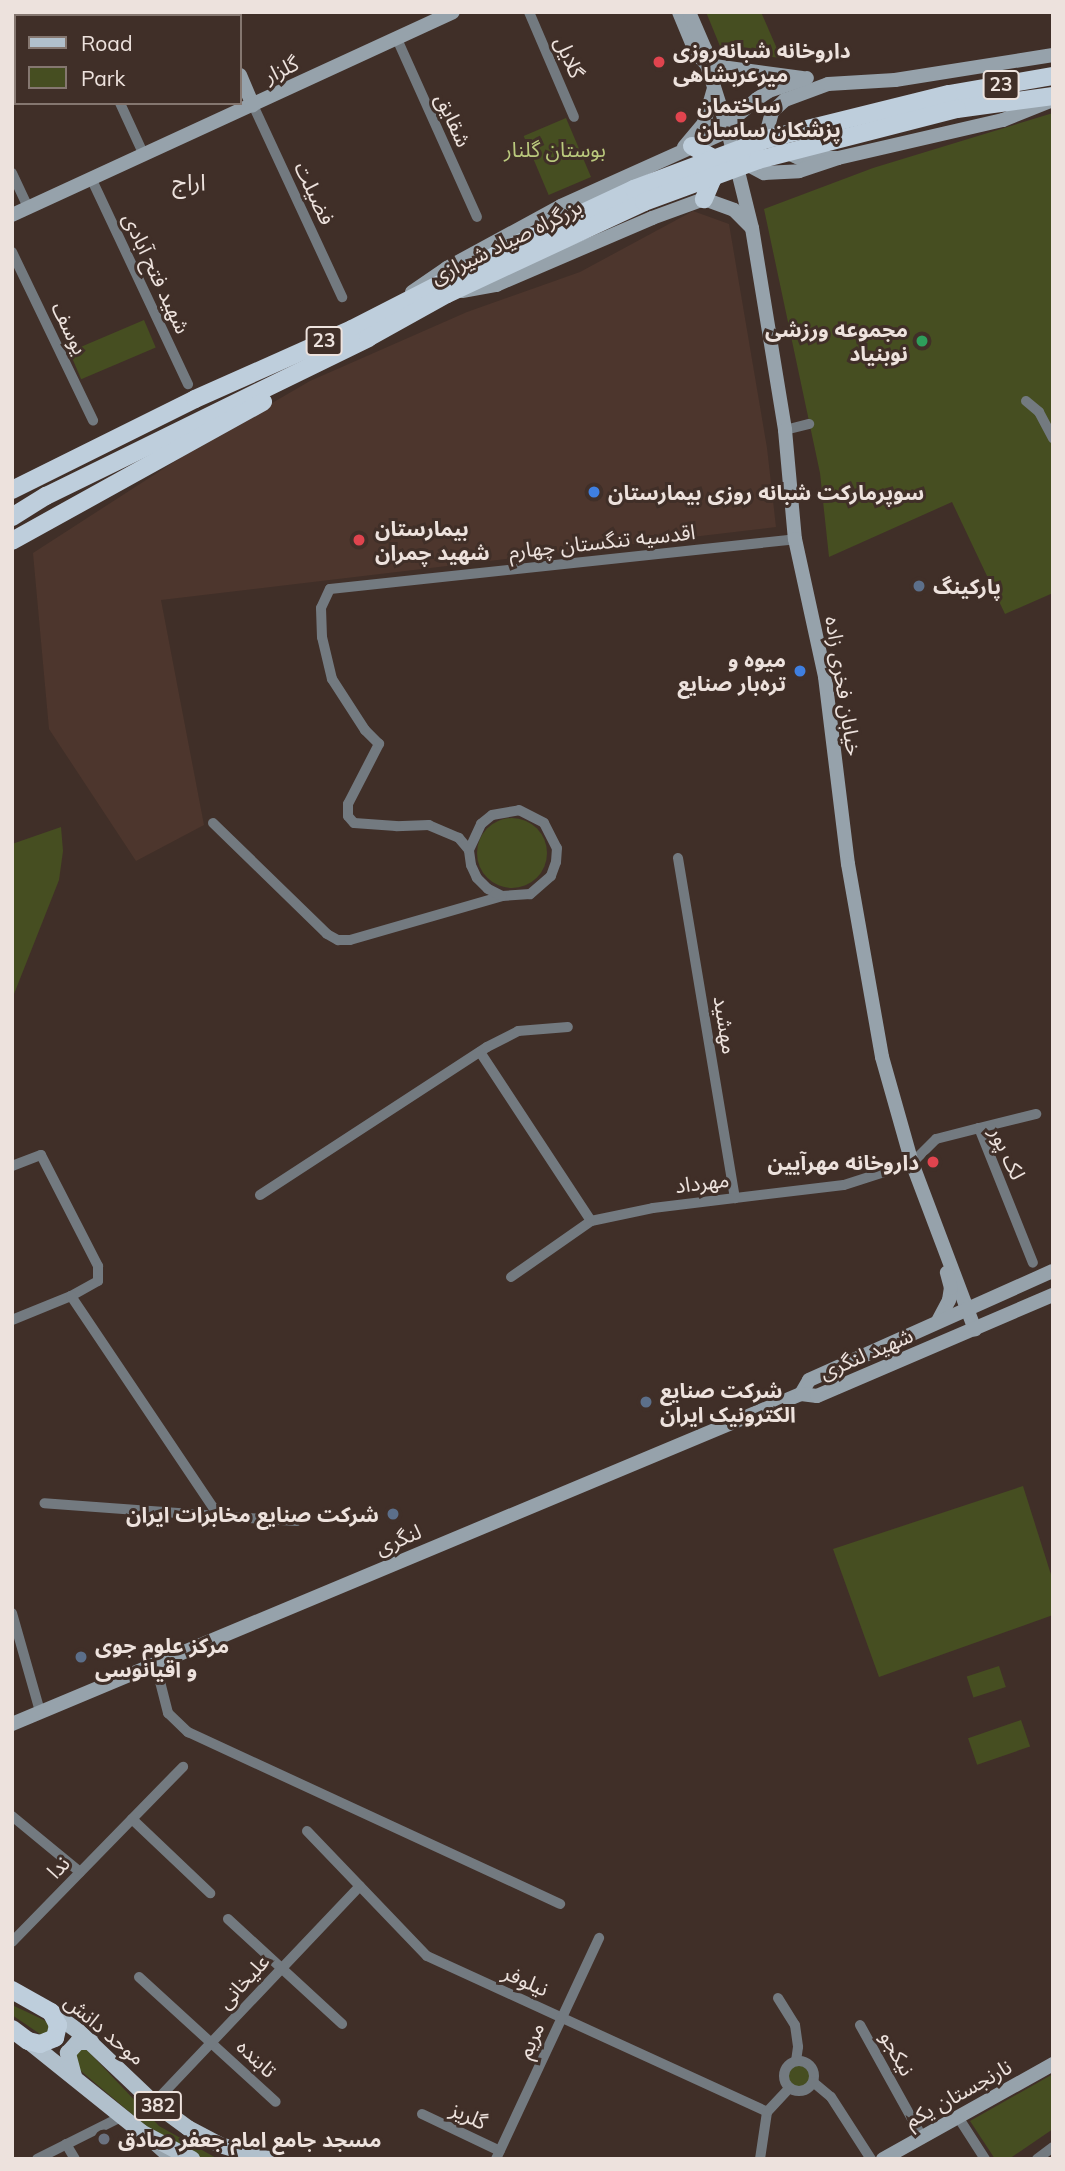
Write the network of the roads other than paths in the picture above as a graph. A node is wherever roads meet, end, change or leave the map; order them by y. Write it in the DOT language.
graph roads {
  1 [pos="453,12"];
  2 [pos="529,12"];
  3 [pos="678,12"];
  4 [pos="689,12"];
  5 [pos="397,39"];
  6 [pos="1053,55"];
  7 [pos="706,65"];
  8 [pos="1053,76"];
  9 [pos="807,78"];
  10 [pos="242,80"];
  11 [pos="828,84"];
  12 [pos="715,88"];
  13 [pos="1053,98"];
  14 [pos="953,101"];
  15 [pos="121,105"];
  16 [pos="253,105"];
  17 [pos="574,117"];
  18 [pos="728,131"];
  19 [pos="686,149"];
  20 [pos="143,153"];
  21 [pos="734,156"];
  22 [pos="838,158"];
  23 [pos="12,173"];
  24 [pos="91,178"];
  25 [pos="639,195"];
  26 [pos="704,199"];
  27 [pos="28,208"];
  28 [pos="12,215"];
  29 [pos="477,217"];
  30 [pos="752,228"];
  31 [pos="12,252"];
  32 [pos="447,293"];
  33 [pos="342,297"];
  34 [pos="394,306"];
  35 [pos="368,338"];
  36 [pos="188,384"];
  37 [pos="1026,401"];
  38 [pos="93,419"];
  39 [pos="809,424"];
  40 [pos="785,430"];
  41 [pos="1053,438"];
  42 [pos="12,490"];
  43 [pos="12,517"];
  44 [pos="795,539"];
  45 [pos="12,541"];
  46 [pos="213,823"];
  47 [pos="469,850"];
  48 [pos="678,858"];
  49 [pos="502,896"];
  50 [pos="568,1027"];
  51 [pos="480,1052"];
  52 [pos="1036,1114"];
  53 [pos="979,1128"];
  54 [pos="912,1163"];
  55 [pos="12,1166"];
  56 [pos="260,1195"];
  57 [pos="735,1198"];
  58 [pos="591,1221"];
  59 [pos="948,1258"];
  60 [pos="1033,1263"];
  61 [pos="1053,1271"];
  62 [pos="511,1277"];
  63 [pos="1053,1295"];
  64 [pos="71,1296"];
  65 [pos="967,1308"];
  66 [pos="12,1320"];
  67 [pos="938,1321"];
  68 [pos="975,1330"];
  69 [pos="801,1394"];
  70 [pos="44,1503"];
  71 [pos="219,1516"];
  72 [pos="297,1521"];
  73 [pos="12,1613"];
  74 [pos="155,1662"];
  75 [pos="40,1711"];
  76 [pos="12,1724"];
  77 [pos="183,1767"];
  78 [pos="12,1816"];
  79 [pos="131,1819"];
  80 [pos="307,1831"];
  81 [pos="80,1872"];
  82 [pos="360,1886"];
  83 [pos="210,1892"];
  84 [pos="561,1903"];
  85 [pos="228,1919"];
  86 [pos="599,1938"];
  87 [pos="12,1942"];
  88 [pos="282,1968"];
  89 [pos="139,1977"];
  90 [pos="12,1990"];
  91 [pos="778,1997"];
  92 [pos="51,2012"];
  93 [pos="562,2017"];
  94 [pos="342,2024"];
  95 [pos="860,2025"];
  96 [pos="12,2029"];
  97 [pos="28,2041"];
  98 [pos="91,2042"];
  99 [pos="212,2042"];
  100 [pos="796,2061"];
  101 [pos="1053,2064"];
  102 [pos="74,2076"];
  103 [pos="813,2082"];
  104 [pos="789,2088"];
  105 [pos="276,2102"];
  106 [pos="154,2103"];
  107 [pos="767,2112"];
  108 [pos="422,2114"];
  109 [pos="123,2116"];
  110 [pos="958,2117"];
  111 [pos="141,2132"];
  112 [pos="922,2137"];
  113 [pos="66,2144"];
  114 [pos="1053,2147"];
  115 [pos="498,2155"];
  116 [pos="37,2159"];
  117 [pos="75,2159"];
  118 [pos="172,2159"];
  119 [pos="192,2159"];
  120 [pos="268,2159"];
  121 [pos="761,2159"];
  122 [pos="871,2159"];
  123 [pos="883,2159"];
  124 [pos="985,2159"];
  125 [pos="1037,2159"];
  1 -- 5 [label="main road, گلزار"];
  2 -- 17 [label="street, گلایل"];
  3 -- 7 [label="main road, خیابان فخری زاده"];
  4 -- 7 [label="main road, خیابان فخری زاده"];
  5 -- 16 [label="main road, گلزار"];
  5 -- 29 [label="street, شقایق"];
  6 -- 11 [label="main road"];
  7 -- 9 [label="main road"];
  7 -- 12 [label="main road, خیابان فخری زاده"];
  8 -- 14 [label="highway, بزرگراه صیاد شیرازی / 23"];
  9 -- 11 [label="main road"];
  9 -- 18 [label="main road"];
  10 -- 16 [label="main road"];
  11 -- 22 [label="main road"];
  12 -- 18 [label="main road, خیابان فخری زاده"];
  12 -- 19 [label="main road"];
  13 -- 14 [label="highway, بزرگراه صیاد شیرازی / 23"];
  13 -- 22 [label="main road"];
  14 -- 25 [label="highway, بزرگراه صیاد شیرازی / 23, bridge"];
  15 -- 20 [label="street"];
  16 -- 20 [label="main road, گلزار"];
  16 -- 33 [label="street, فضیلت"];
  18 -- 19 [label="main road"];
  18 -- 21 [label="main road, خیابان فخری زاده"];
  19 -- 26 [label="highway"];
  19 -- 34 [label="main road"];
  20 -- 24 [label="main road, گلزار"];
  21 -- 22 [label="main road"];
  21 -- 30 [label="main road, خیابان فخری زاده"];
  23 -- 27 [label="street"];
  24 -- 27 [label="main road, گلزار"];
  24 -- 36 [label="street, شهید فتح آبادی"];
  25 -- 32 [label="highway, بزرگراه صیاد شیرازی / 23"];
  25 -- 34 [label="highway, بزرگراه صیاد شیرازی / 23"];
  26 -- 30 [label="main road"];
  26 -- 32 [label="main road"];
  27 -- 28 [label="main road, گلزار"];
  30 -- 40 [label="main road, خیابان فخری زاده"];
  31 -- 38 [label="street, یوسف"];
  32 -- 35 [label="highway, بزرگراه صیاد شیرازی / 23"];
  34 -- 42 [label="highway, بزرگراه صیاد شیرازی / 23"];
  35 -- 43 [label="highway, بزرگراه صیاد شیرازی / 23"];
  35 -- 45 [label="highway"];
  37 -- 41 [label="street"];
  39 -- 40 [label="street"];
  40 -- 44 [label="main road, خیابان فخری زاده"];
  44 -- 47 [label="street, اقدسیه تنگستان چهارم"];
  44 -- 54 [label="main road, خیابان فخری زاده"];
  46 -- 49 [label="street"];
  47 -- 49 [label="street"];
  47 -- 49 [label="street"];
  48 -- 57 [label="street, مهشید"];
  50 -- 51 [label="street"];
  51 -- 56 [label="street"];
  51 -- 58 [label="street"];
  52 -- 53 [label="street"];
  53 -- 54 [label="street, لک پور"];
  53 -- 60 [label="street, لک پور"];
  54 -- 57 [label="street, مهرداد"];
  54 -- 59 [label="main road, خیابان فخری زاده"];
  55 -- 64 [label="street"];
  57 -- 58 [label="street, مهرداد"];
  58 -- 62 [label="street, مهرداد"];
  59 -- 65 [label="main road, خیابان فخری زاده"];
  59 -- 67 [label="main road"];
  61 -- 65 [label="main road, شهید لنگری"];
  63 -- 68 [label="main road, شهید لنگری"];
  64 -- 66 [label="street"];
  64 -- 71 [label="street"];
  65 -- 67 [label="main road, شهید لنگری"];
  65 -- 68 [label="main road, خیابان فخری زاده"];
  67 -- 69 [label="main road, شهید لنگری"];
  68 -- 69 [label="main road, شهید لنگری"];
  69 -- 74 [label="main road, لنگری"];
  70 -- 71 [label="street"];
  71 -- 72 [label="street"];
  73 -- 75 [label="street"];
  74 -- 75 [label="main road, لنگری"];
  74 -- 84 [label="street"];
  75 -- 76 [label="main road, لنگری"];
  77 -- 79 [label="street, ندا"];
  78 -- 81 [label="street"];
  79 -- 81 [label="street, ندا"];
  79 -- 83 [label="street"];
  80 -- 82 [label="street, نیلوفر"];
  81 -- 87 [label="street, ندا"];
  82 -- 88 [label="street, علیخانی"];
  82 -- 93 [label="street, نیلوفر"];
  85 -- 88 [label="street"];
  86 -- 93 [label="street, مریم"];
  88 -- 94 [label="street"];
  88 -- 99 [label="street, علیخانی"];
  89 -- 99 [label="street, تابنده"];
  90 -- 92 [label="highway, موحد دانش / 382"];
  91 -- 100 [label="street"];
  92 -- 97 [label="highway"];
  92 -- 98 [label="main road, موحد دانش / 382"];
  93 -- 107 [label="street, نیلوفر"];
  93 -- 115 [label="street, مریم"];
  95 -- 112 [label="street, نیکجو"];
  96 -- 97 [label="highway, 382"];
  97 -- 102 [label="main road, 382"];
  98 -- 102 [label="main road"];
  98 -- 106 [label="main road, موحد دانش / 382"];
  99 -- 105 [label="street, تابنده"];
  99 -- 106 [label="street, علیخانی"];
  100 -- 103 [label="street"];
  100 -- 104 [label="street"];
  101 -- 110 [label="main road, نارنجستان یکم"];
  102 -- 109 [label="main road, 382"];
  103 -- 104 [label="street"];
  103 -- 122 [label="street"];
  104 -- 107 [label="street"];
  106 -- 120 [label="main road, موحد دانش / 382"];
  107 -- 121 [label="street"];
  108 -- 115 [label="street, گلریز"];
  109 -- 111 [label="main road, 382"];
  109 -- 113 [label="street"];
  110 -- 112 [label="main road, نارنجستان یکم"];
  110 -- 124 [label="street"];
  111 -- 118 [label="main road, 382"];
  111 -- 119 [label="main road"];
  112 -- 123 [label="main road, نارنجستان یکم"];
  113 -- 116 [label="street"];
  113 -- 117 [label="street"];
  114 -- 125 [label="street"];
}
